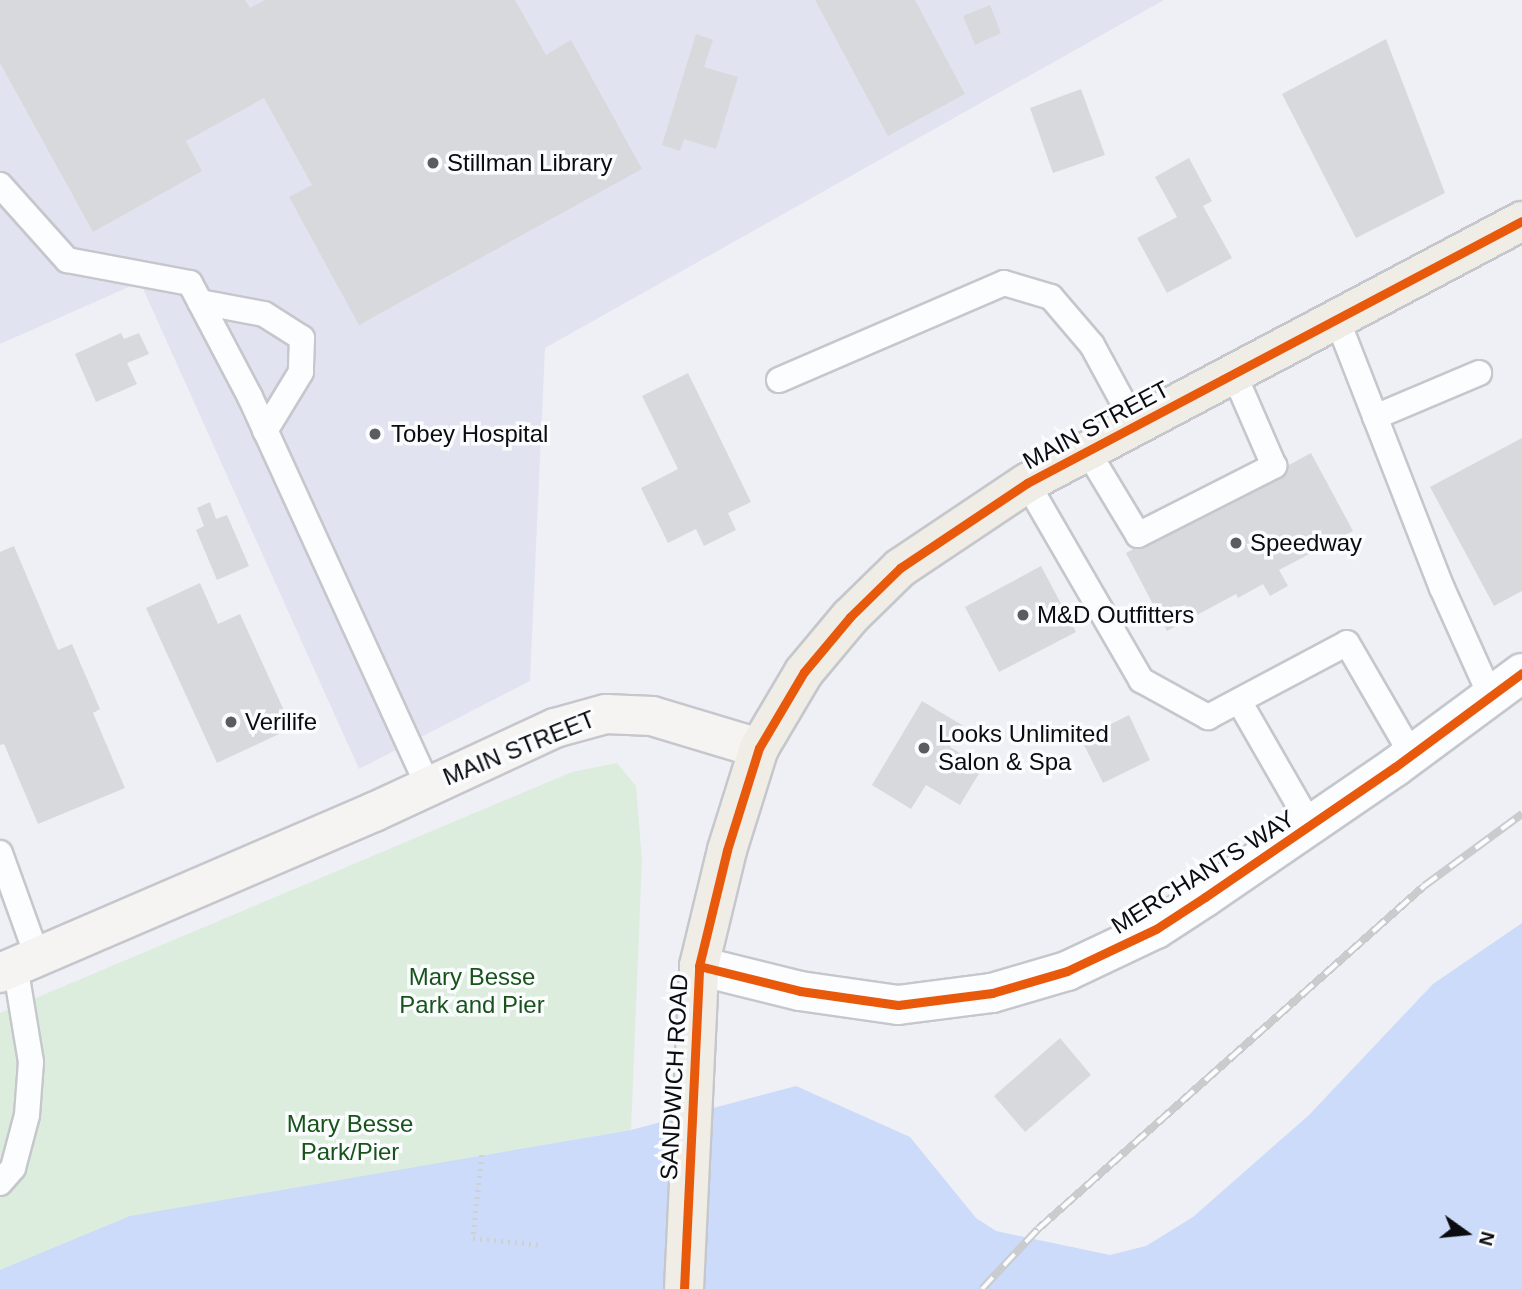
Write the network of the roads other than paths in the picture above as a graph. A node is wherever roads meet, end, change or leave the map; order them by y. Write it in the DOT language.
graph roads {
  1 [pos="0,185"];
  2 [pos="1522,221"];
  3 [pos="200,302"];
  4 [pos="1337,319"];
  5 [pos="1479,373"];
  6 [pos="1234,374"];
  7 [pos="779,380"];
  8 [pos="1375,417"];
  9 [pos="1136,426"];
  10 [pos="265,431"];
  11 [pos="1088,452"];
  12 [pos="1027,482"];
  13 [pos="1522,673"];
  14 [pos="1491,697"];
  15 [pos="1238,701"];
  16 [pos="759,748"];
  17 [pos="1412,755"];
  18 [pos="428,785"];
  19 [pos="1311,826"];
  20 [pos="0,853"];
  21 [pos="18,964"];
  22 [pos="699,966"];
  23 [pos="0,1183"];
  24 [pos="684,1289"];
  1 -- 3 [label="lane"];
  2 -- 4 [label="main road, MAIN STREET"];
  3 -- 10 [label="lane"];
  3 -- 10 [label="lane"];
  4 -- 6 [label="main road, MAIN STREET"];
  4 -- 8 [label="lane"];
  5 -- 8 [label="lane"];
  6 -- 9 [label="main road, MAIN STREET"];
  6 -- 11 [label="lane"];
  7 -- 9 [label="lane"];
  8 -- 14 [label="lane"];
  9 -- 11 [label="main road, MAIN STREET"];
  10 -- 18 [label="lane"];
  11 -- 12 [label="main road, MAIN STREET"];
  12 -- 15 [label="lane"];
  12 -- 16 [label="main road, MAIN STREET"];
  13 -- 14 [label="street, MERCHANTS WAY"];
  14 -- 17 [label="street, MERCHANTS WAY"];
  15 -- 17 [label="lane"];
  15 -- 19 [label="lane"];
  16 -- 18 [label="street, MAIN STREET"];
  16 -- 22 [label="main road, SANDWICH ROAD"];
  17 -- 19 [label="street, MERCHANTS WAY"];
  18 -- 21 [label="street, MAIN STREET"];
  19 -- 22 [label="street, MERCHANTS WAY"];
  20 -- 21 [label="lane"];
  21 -- 23 [label="lane"];
  22 -- 24 [label="main road, SANDWICH ROAD"];
}
